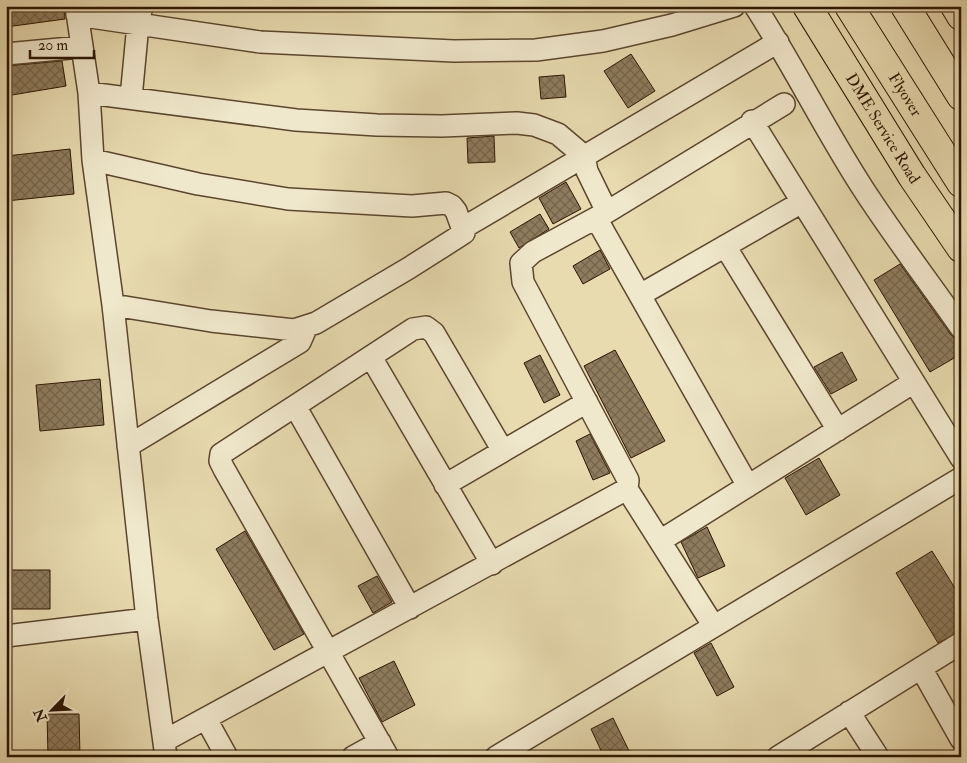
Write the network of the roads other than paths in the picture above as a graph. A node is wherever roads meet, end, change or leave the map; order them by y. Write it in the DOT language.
graph roads {
  1 [pos="734,6"];
  2 [pos="755,6"];
  3 [pos="807,6"];
  4 [pos="848,6"];
  5 [pos="905,6"];
  6 [pos="955,6"];
  7 [pos="76,11"];
  8 [pos="140,15"];
  9 [pos="961,16"];
  10 [pos="778,42"];
  11 [pos="82,47"];
  12 [pos="6,54"];
  13 [pos="89,93"];
  14 [pos="961,96"];
  15 [pos="131,98"];
  16 [pos="784,104"];
  17 [pos="752,122"];
  18 [pos="584,156"];
  19 [pos="93,160"];
  20 [pos="961,183"];
  21 [pos="802,202"];
  22 [pos="602,215"];
  23 [pos="464,228"];
  24 [pos="725,246"];
  25 [pos="961,248"];
  26 [pos="640,295"];
  27 [pos="113,305"];
  28 [pos="307,326"];
  29 [pos="961,328"];
  30 [pos="371,357"];
  31 [pos="914,382"];
  32 [pos="587,402"];
  33 [pos="295,406"];
  34 [pos="838,430"];
  35 [pos="128,446"];
  36 [pos="503,451"];
  37 [pos="961,458"];
  38 [pos="961,478"];
  39 [pos="445,485"];
  40 [pos="748,486"];
  41 [pos="627,489"];
  42 [pos="660,542"];
  43 [pos="492,564"];
  44 [pos="410,608"];
  45 [pos="147,619"];
  46 [pos="713,625"];
  47 [pos="6,636"];
  48 [pos="961,643"];
  49 [pos="329,653"];
  50 [pos="921,668"];
  51 [pos="849,712"];
  52 [pos="206,719"];
  53 [pos="961,739"];
  54 [pos="165,749"];
  55 [pos="384,749"];
  56 [pos="227,757"];
  57 [pos="354,757"];
  58 [pos="496,757"];
  59 [pos="778,757"];
  60 [pos="878,757"];
  1 -- 8 [label="street"];
  2 -- 10 [label="street"];
  3 -- 25 [label="main road, DME Service Road"];
  4 -- 20 [label="main road, Flyover"];
  5 -- 14 [label="main road"];
  6 -- 9 [label="main road"];
  7 -- 8 [label="street"];
  7 -- 11 [label="street"];
  8 -- 15 [label="street"];
  10 -- 18 [label="street"];
  10 -- 29 [label="street"];
  11 -- 12 [label="street"];
  11 -- 13 [label="street"];
  13 -- 15 [label="street"];
  13 -- 19 [label="street"];
  15 -- 18 [label="street"];
  16 -- 17 [label="street"];
  17 -- 21 [label="street"];
  17 -- 22 [label="street"];
  18 -- 22 [label="street"];
  18 -- 23 [label="street"];
  19 -- 23 [label="street"];
  19 -- 27 [label="street"];
  21 -- 24 [label="street"];
  21 -- 31 [label="street"];
  22 -- 26 [label="street"];
  22 -- 32 [label="street"];
  23 -- 28 [label="street"];
  24 -- 26 [label="street"];
  24 -- 34 [label="street"];
  26 -- 40 [label="street"];
  27 -- 28 [label="street"];
  27 -- 35 [label="street"];
  28 -- 35 [label="street"];
  30 -- 33 [label="street"];
  30 -- 36 [label="street"];
  30 -- 39 [label="street"];
  31 -- 34 [label="street"];
  31 -- 37 [label="street"];
  32 -- 36 [label="street"];
  32 -- 41 [label="street"];
  33 -- 44 [label="street"];
  33 -- 49 [label="street"];
  34 -- 40 [label="street"];
  35 -- 45 [label="street"];
  36 -- 39 [label="street"];
  38 -- 46 [label="street"];
  39 -- 43 [label="street"];
  40 -- 42 [label="street"];
  41 -- 42 [label="street"];
  41 -- 43 [label="street"];
  42 -- 46 [label="street"];
  43 -- 44 [label="street"];
  44 -- 49 [label="street"];
  45 -- 47 [label="street"];
  45 -- 54 [label="street"];
  46 -- 58 [label="street"];
  48 -- 50 [label="street"];
  49 -- 52 [label="street"];
  49 -- 55 [label="street"];
  50 -- 51 [label="street"];
  50 -- 53 [label="street"];
  51 -- 59 [label="street"];
  51 -- 60 [label="street"];
  52 -- 54 [label="street"];
  52 -- 56 [label="street"];
  55 -- 57 [label="street"];
}
